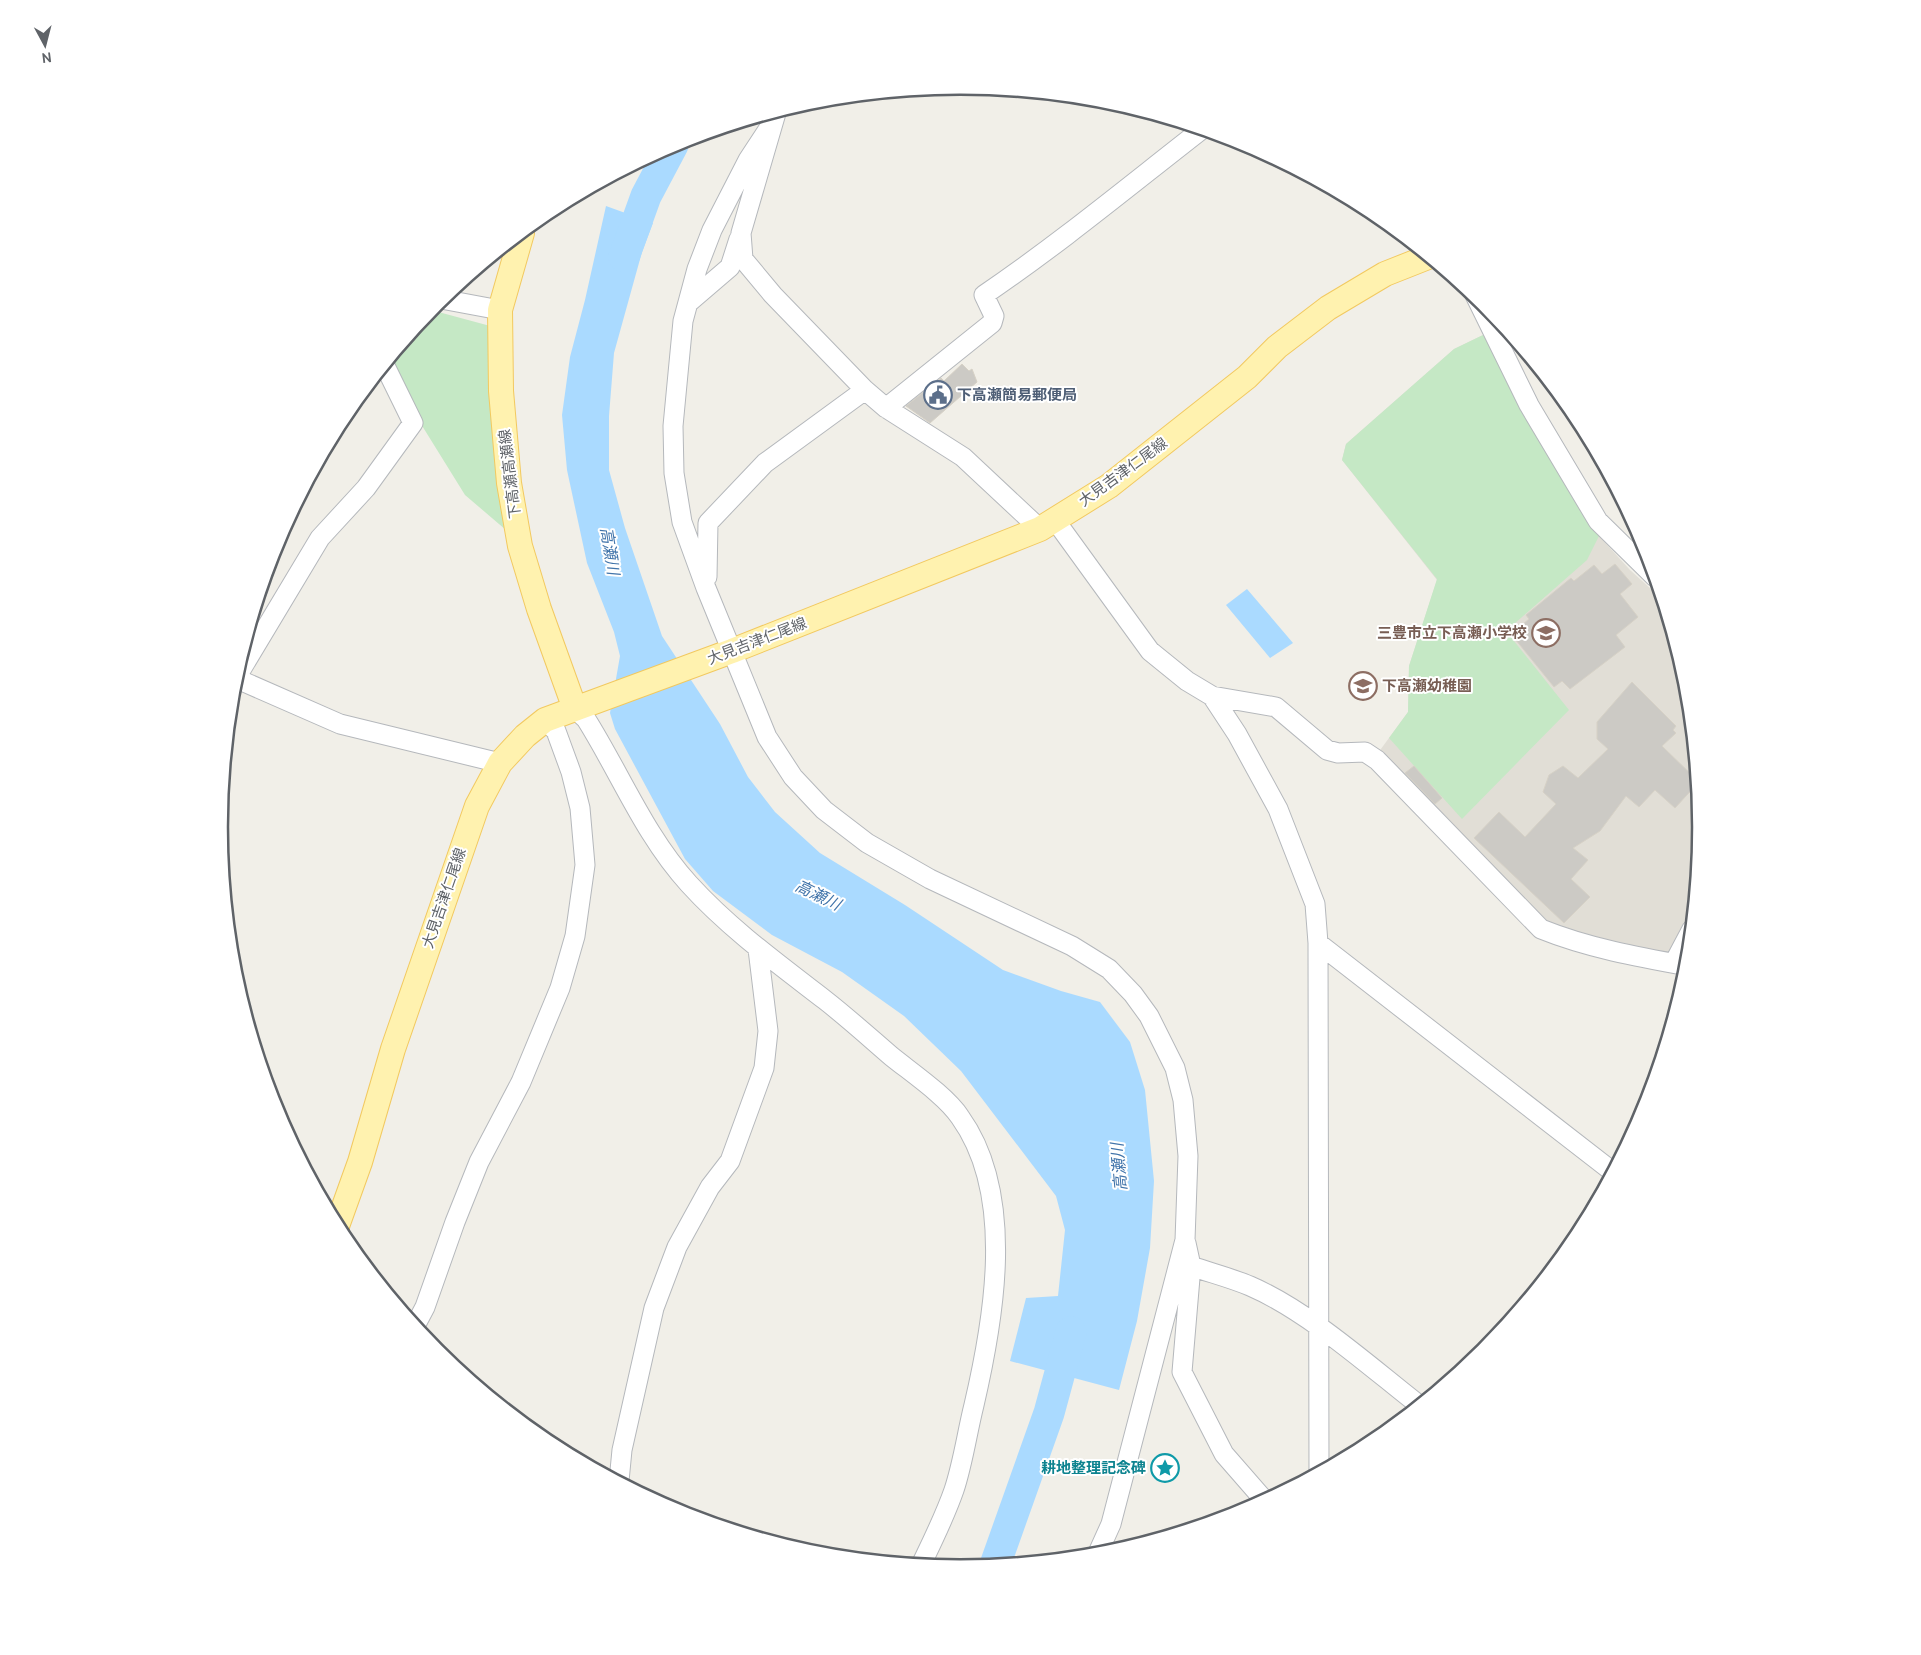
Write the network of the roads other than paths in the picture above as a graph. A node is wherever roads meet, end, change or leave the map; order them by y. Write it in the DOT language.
graph roads {
  1 [pos="767,121"];
  2 [pos="768,121"];
  3 [pos="1196,134"];
  4 [pos="741,233"];
  5 [pos="519,243"];
  6 [pos="1422,259"];
  7 [pos="452,301"];
  8 [pos="688,303"];
  9 [pos="500,310"];
  10 [pos="1486,319"];
  11 [pos="388,372"];
  12 [pos="866,390"];
  13 [pos="886,408"];
  14 [pos="1048,525"];
  15 [pos="1644,565"];
  16 [pos="706,588"];
  17 [pos="732,651"];
  18 [pos="249,657"];
  19 [pos="243,681"];
  20 [pos="1212,696"];
  21 [pos="575,709"];
  22 [pos="545,720"];
  23 [pos="500,763"];
  24 [pos="1318,943"];
  25 [pos="758,949"];
  26 [pos="1681,964"];
  27 [pos="1608,1168"];
  28 [pos="340,1217"];
  29 [pos="1185,1240"];
  30 [pos="1191,1266"];
  31 [pos="419,1319"];
  32 [pos="1317,1326"];
  33 [pos="1415,1402"];
  34 [pos="1319,1466"];
  35 [pos="619,1475"];
  36 [pos="1260,1495"];
  37 [pos="1101,1546"];
  38 [pos="924,1558"];
  1 -- 8 [label="street"];
  2 -- 4 [label="street"];
  3 -- 13 [label="street"];
  4 -- 8 [label="street"];
  4 -- 12 [label="street"];
  5 -- 9 [label="main road, 下高瀬高瀬線"];
  6 -- 14 [label="main road, 大見吉津仁尾線"];
  7 -- 9 [label="street"];
  8 -- 16 [label="street"];
  9 -- 21 [label="main road, 下高瀬高瀬線"];
  10 -- 15 [label="street"];
  11 -- 18 [label="street"];
  12 -- 13 [label="street"];
  12 -- 16 [label="street"];
  13 -- 14 [label="street"];
  14 -- 17 [label="main road, 大見吉津仁尾線"];
  14 -- 20 [label="street"];
  16 -- 17 [label="street"];
  17 -- 21 [label="main road, 大見吉津仁尾線"];
  17 -- 29 [label="street"];
  19 -- 23 [label="street"];
  20 -- 24 [label="street"];
  20 -- 26 [label="street"];
  21 -- 22 [label="main road, 大見吉津仁尾線"];
  21 -- 25 [label="street"];
  22 -- 23 [label="main road, 大見吉津仁尾線"];
  22 -- 31 [label="street"];
  23 -- 28 [label="main road, 大見吉津仁尾線"];
  24 -- 27 [label="street"];
  24 -- 32 [label="street"];
  25 -- 35 [label="street"];
  25 -- 38 [label="street"];
  29 -- 30 [label="street"];
  29 -- 37 [label="street"];
  30 -- 32 [label="street"];
  30 -- 36 [label="street"];
  32 -- 33 [label="street"];
  32 -- 34 [label="street"];
}
